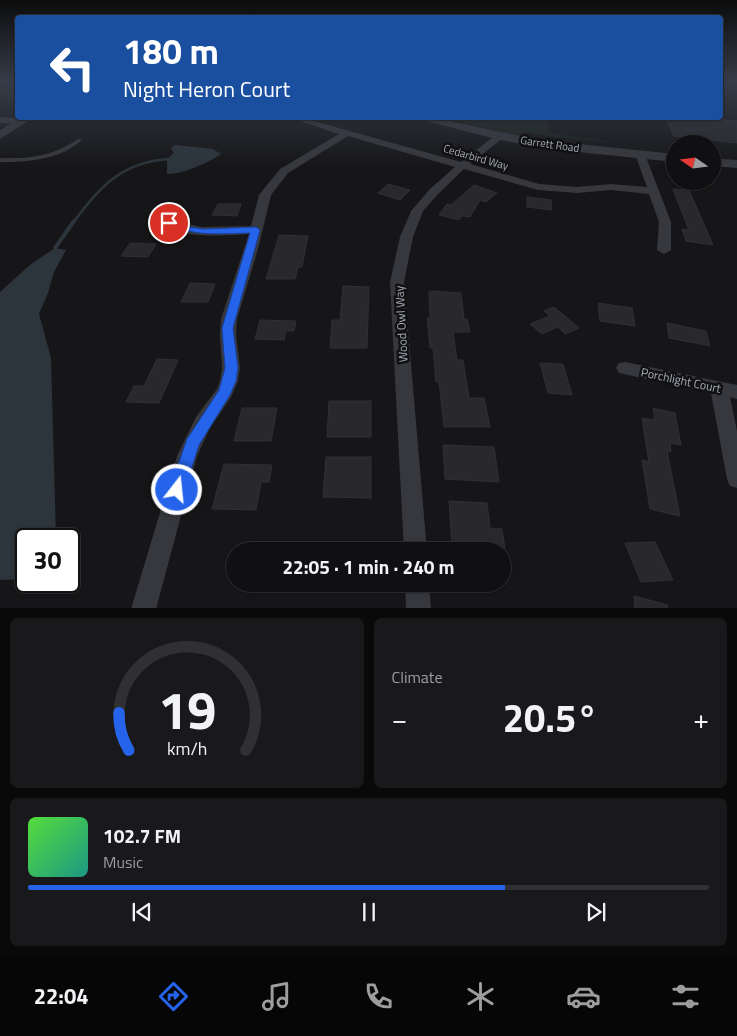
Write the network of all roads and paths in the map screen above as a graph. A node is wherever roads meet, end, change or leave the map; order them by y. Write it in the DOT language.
graph roads {
  1 [pos="15,119"];
  2 [pos="0,120"];
  3 [pos="22,120"];
  4 [pos="302,120"];
  5 [pos="434,120"];
  6 [pos="347,132"];
  7 [pos="0,135"];
  8 [pos="500,136"];
  9 [pos="80,140"];
  10 [pos="640,154"];
  11 [pos="666,157"];
  12 [pos="0,160"];
  13 [pos="721,163"];
  14 [pos="737,164"];
  15 [pos="464,166"];
  16 [pos="654,192"];
  17 [pos="169,223"];
  18 [pos="256,230"];
  19 [pos="664,250"];
  20 [pos="625,368"];
  21 [pos="728,390"];
  22 [pos="737,479"];
  23 [pos="414,542"];
  24 [pos="418,592"];
  25 [pos="143,608"];
  26 [pos="419,608"];
  1 -- 2 [label="street"];
  3 -- 7 [label="street"];
  4 -- 6 [label="street, Cedarbird Way"];
  5 -- 8 [label="street, Garrett Road"];
  6 -- 15 [label="street, Cedarbird Way"];
  6 -- 18 [label="street"];
  8 -- 10 [label="street, Garrett Road"];
  8 -- 15 [label="street, Wood Owl Way"];
  9 -- 12 [label="lane"];
  10 -- 11 [label="street, Garrett Road"];
  10 -- 16 [label="street"];
  13 -- 14 [label="street"];
  15 -- 16 [label="street, Cedarbird Way"];
  15 -- 23 [label="street, Wood Owl Way"];
  16 -- 19 [label="street"];
  17 -- 18 [label="street"];
  18 -- 25 [label="street"];
  20 -- 21 [label="street, Porchlight Court"];
  21 -- 22 [label="street"];
  24 -- 26 [label="street"];
}
